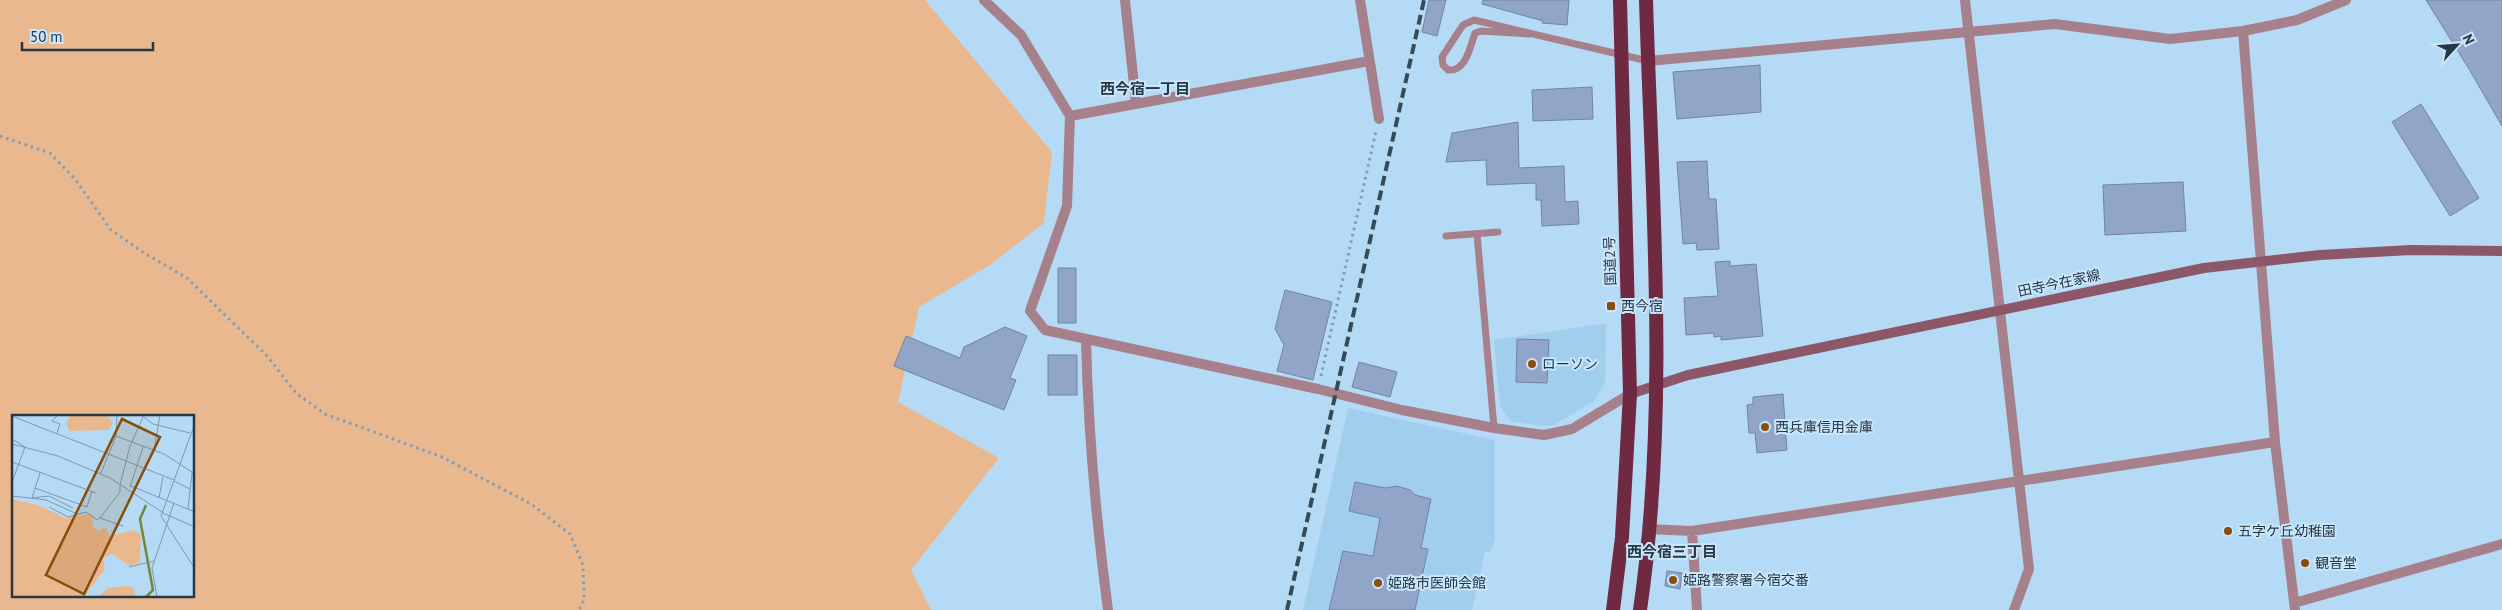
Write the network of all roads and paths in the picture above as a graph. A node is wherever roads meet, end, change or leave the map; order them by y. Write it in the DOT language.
graph roads {
  1 [pos="984,0"];
  2 [pos="994,0"];
  3 [pos="1125,0"];
  4 [pos="1360,0"];
  5 [pos="1620,0"];
  6 [pos="1646,0"];
  7 [pos="1965,0"];
  8 [pos="2346,0"];
  9 [pos="1006,18"];
  10 [pos="2243,31"];
  11 [pos="1968,33"];
  12 [pos="1529,34"];
  13 [pos="1620,56"];
  14 [pos="1369,61"];
  15 [pos="1648,61"];
  16 [pos="1136,104"];
  17 [pos="1070,116"];
  18 [pos="1379,119"];
  19 [pos="0,136"];
  20 [pos="1498,232"];
  21 [pos="1477,234"];
  22 [pos="1446,236"];
  23 [pos="2502,250"];
  24 [pos="2261,261"];
  25 [pos="1999,310"];
  26 [pos="1086,339"];
  27 [pos="1656,385"];
  28 [pos="1318,389"];
  29 [pos="1630,394"];
  30 [pos="1494,428"];
  31 [pos="2275,442"];
  32 [pos="2017,481"];
  33 [pos="1648,529"];
  34 [pos="1692,532"];
  35 [pos="2502,544"];
  36 [pos="2295,606"];
  37 [pos="580,610"];
  38 [pos="1108,610"];
  39 [pos="1614,610"];
  40 [pos="1640,610"];
  41 [pos="1697,610"];
  42 [pos="2014,610"];
  1 -- 9 [label="street"];
  2 -- 9 [label="street"];
  3 -- 16 [label="street"];
  4 -- 14 [label="street"];
  5 -- 13 [label="highway, 国道2号"];
  6 -- 15 [label="highway"];
  7 -- 11 [label="street"];
  8 -- 10 [label="street"];
  9 -- 17 [label="street"];
  10 -- 11 [label="street"];
  10 -- 24 [label="street"];
  11 -- 15 [label="street"];
  11 -- 25 [label="street"];
  12 -- 12 [label="lane"];
  12 -- 13 [label="lane"];
  13 -- 15 [label="lane"];
  13 -- 29 [label="highway, 国道2号"];
  14 -- 16 [label="street"];
  14 -- 18 [label="street"];
  15 -- 27 [label="highway"];
  16 -- 17 [label="street"];
  17 -- 26 [label="street"];
  18 -- 28 [label="path"];
  19 -- 37 [label="path"];
  20 -- 21 [label="lane"];
  21 -- 22 [label="lane"];
  21 -- 30 [label="lane"];
  23 -- 24 [label="main road, 田寺今在家線"];
  24 -- 25 [label="main road, 田寺今在家線"];
  24 -- 31 [label="street"];
  25 -- 27 [label="main road, 田寺今在家線"];
  25 -- 32 [label="street"];
  26 -- 28 [label="street"];
  26 -- 38 [label="street"];
  27 -- 29 [label="main road, 田寺今在家線"];
  27 -- 33 [label="highway"];
  28 -- 30 [label="street"];
  29 -- 30 [label="street"];
  29 -- 39 [label="highway, 国道2号"];
  31 -- 32 [label="street"];
  31 -- 36 [label="street"];
  32 -- 34 [label="street"];
  32 -- 42 [label="street"];
  33 -- 34 [label="street"];
  33 -- 40 [label="highway"];
  34 -- 41 [label="street"];
  35 -- 36 [label="street"];
}
